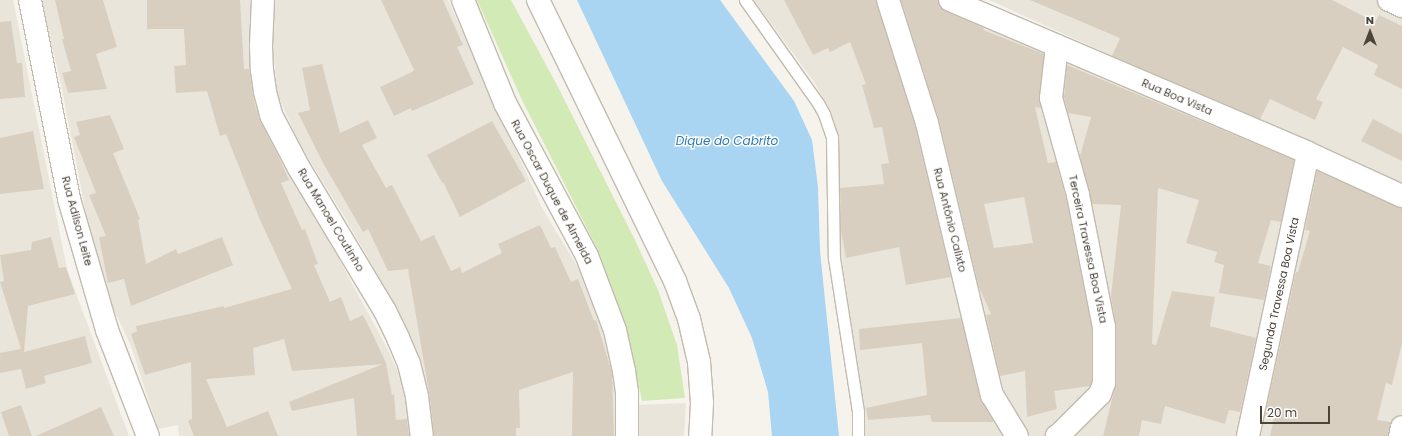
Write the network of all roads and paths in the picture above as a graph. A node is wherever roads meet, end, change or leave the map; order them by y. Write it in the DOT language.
graph roads {
  1 [pos="30,0"];
  2 [pos="263,0"];
  3 [pos="463,0"];
  4 [pos="538,0"];
  5 [pos="745,0"];
  6 [pos="888,0"];
  7 [pos="950,0"];
  8 [pos="1389,0"];
  9 [pos="1402,6"];
  10 [pos="1056,46"];
  11 [pos="1308,152"];
  12 [pos="1402,196"];
  13 [pos="1402,427"];
  14 [pos="148,436"];
  15 [pos="422,436"];
  16 [pos="627,436"];
  17 [pos="700,436"];
  18 [pos="858,436"];
  19 [pos="1017,436"];
  20 [pos="1057,436"];
  21 [pos="1248,436"];
  22 [pos="1400,436"];
  1 -- 14 [label="street, Rua Adilson Leite"];
  2 -- 15 [label="street, Rua Manoel Coutinho"];
  3 -- 16 [label="street, Rua Oscar Duque de Almeida"];
  4 -- 17 [label="street"];
  5 -- 18 [label="lane"];
  6 -- 19 [label="street, Rua Antônio Calixto"];
  7 -- 10 [label="street, Rua Boa Vista"];
  8 -- 9 [label="street"];
  10 -- 11 [label="street, Rua Boa Vista"];
  10 -- 20 [label="street, Terceira Travessa Boa Vista"];
  11 -- 12 [label="street, Rua Boa Vista"];
  11 -- 21 [label="street, Segunda Travessa Boa Vista"];
  13 -- 22 [label="street"];
}
